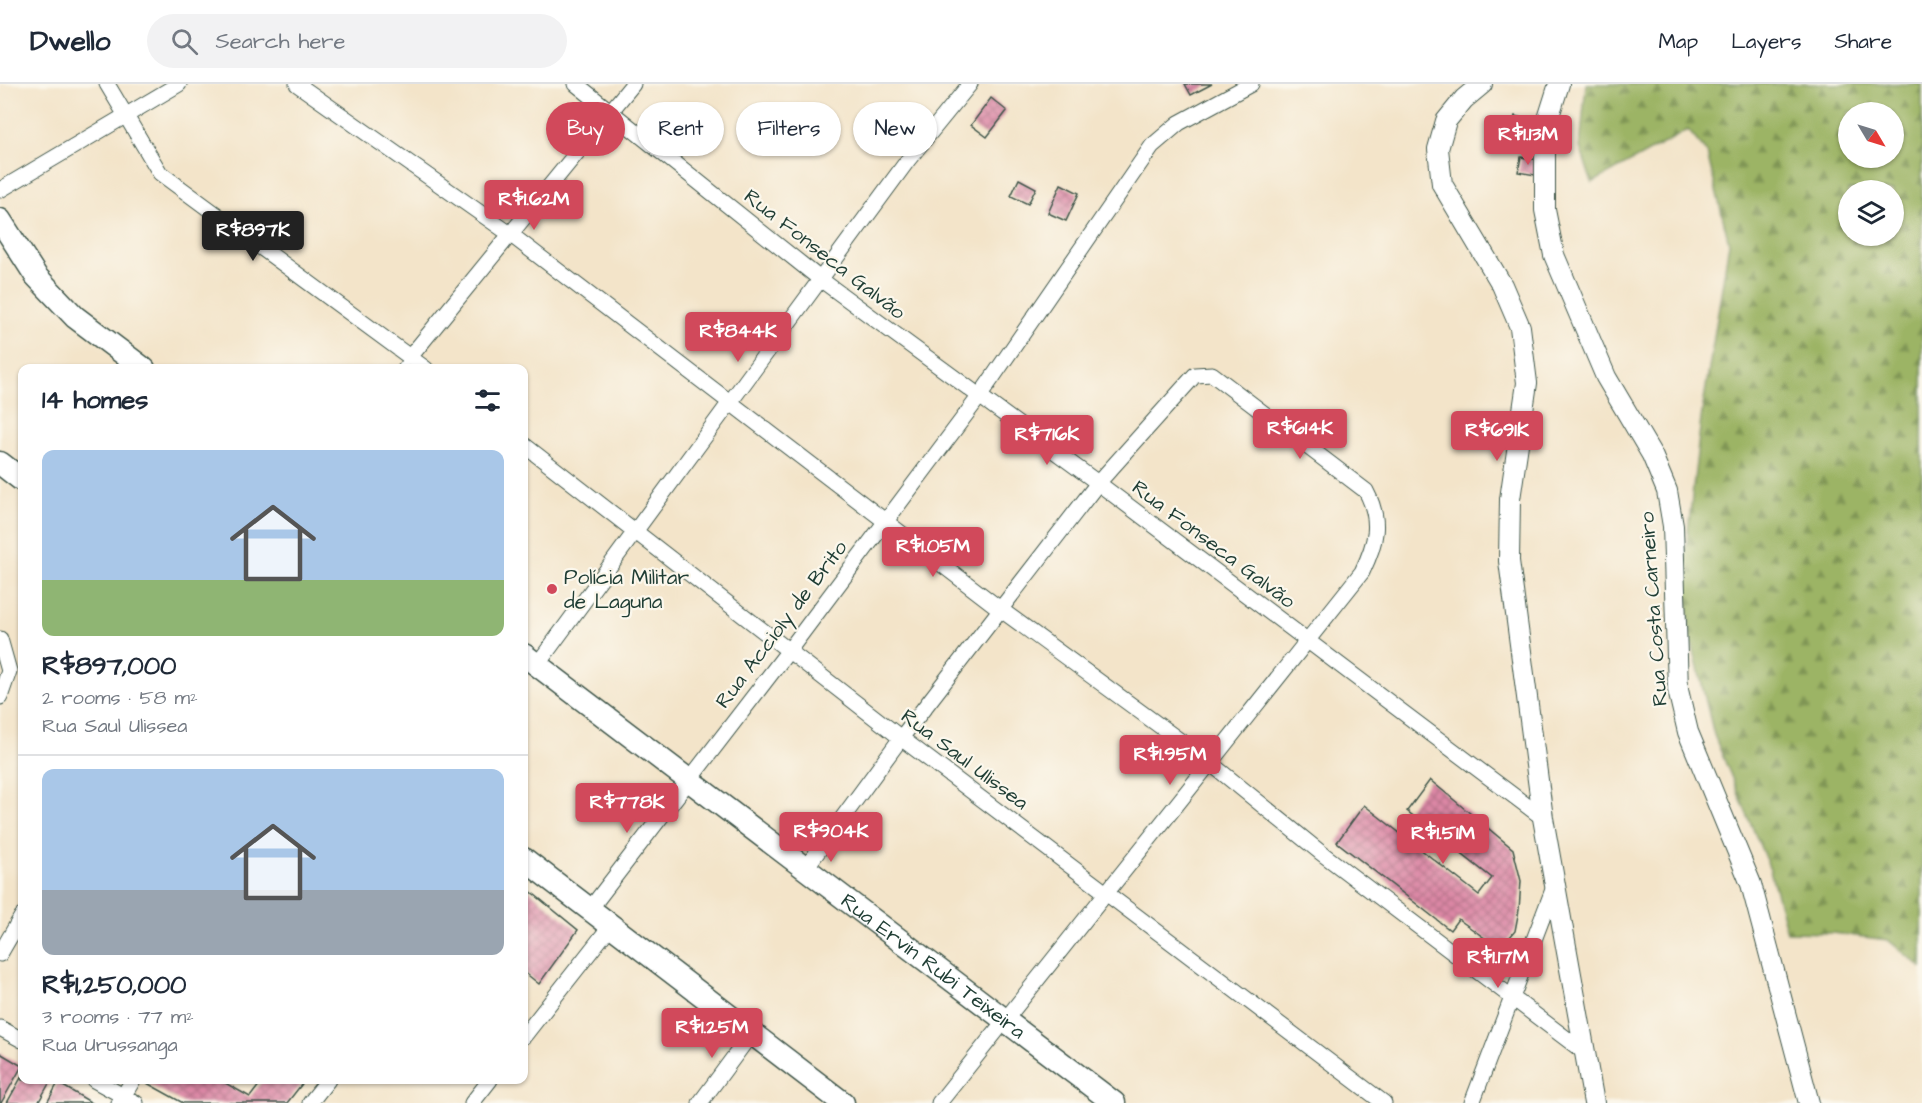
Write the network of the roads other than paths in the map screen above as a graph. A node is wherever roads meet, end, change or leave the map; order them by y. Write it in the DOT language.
graph roads {
  1 [pos="107,84"];
  2 [pos="179,84"];
  3 [pos="297,84"];
  4 [pos="576,84"];
  5 [pos="633,84"];
  6 [pos="970,84"];
  7 [pos="1251,84"];
  8 [pos="1482,84"];
  9 [pos="1559,84"];
  10 [pos="598,102"];
  11 [pos="618,102"];
  12 [pos="126,115"];
  13 [pos="625,124"];
  14 [pos="574,156"];
  15 [pos="0,190"];
  16 [pos="0,220"];
  17 [pos="510,234"];
  18 [pos="820,279"];
  19 [pos="405,363"];
  20 [pos="137,364"];
  21 [pos="979,397"];
  22 [pos="730,402"];
  23 [pos="528,448"];
  24 [pos="0,463"];
  25 [pos="18,477"];
  26 [pos="1098,483"];
  27 [pos="884,520"];
  28 [pos="635,531"];
  29 [pos="1000,609"];
  30 [pos="0,639"];
  31 [pos="1308,641"];
  32 [pos="790,649"];
  33 [pos="530,660"];
  34 [pos="0,697"];
  35 [pos="902,738"];
  36 [pos="1209,762"];
  37 [pos="690,780"];
  38 [pos="1543,818"];
  39 [pos="528,862"];
  40 [pos="805,869"];
  41 [pos="1554,887"];
  42 [pos="1106,893"];
  43 [pos="590,909"];
  44 [pos="18,923"];
  45 [pos="612,924"];
  46 [pos="0,954"];
  47 [pos="1512,998"];
  48 [pos="1005,1020"];
  49 [pos="0,1028"];
  50 [pos="528,1031"];
  51 [pos="751,1034"];
  52 [pos="18,1038"];
  53 [pos="1584,1052"];
  54 [pos="100,1084"];
  55 [pos="132,1084"];
  56 [pos="325,1084"];
  57 [pos="481,1084"];
  58 [pos="126,1101"];
  59 [pos="310,1103"];
  60 [pos="472,1103"];
  61 [pos="700,1103"];
  62 [pos="843,1103"];
  63 [pos="939,1103"];
  64 [pos="1114,1103"];
  65 [pos="1384,1103"];
  66 [pos="1472,1103"];
  67 [pos="1594,1103"];
  68 [pos="1809,1103"];
  1 -- 12 [label="street"];
  2 -- 12 [label="street"];
  3 -- 17 [label="street"];
  4 -- 10 [label="street, Rua Fonseca Galvão"];
  5 -- 11 [label="street"];
  6 -- 18 [label="street"];
  7 -- 21 [label="street, Rua Accioly de Brito"];
  8 -- 38 [label="street"];
  9 -- 68 [label="street, Rua Costa Carneiro"];
  12 -- 15 [label="street"];
  12 -- 19 [label="street"];
  13 -- 18 [label="street, Rua Fonseca Galvão"];
  14 -- 17 [label="street"];
  16 -- 20 [label="main road"];
  17 -- 19 [label="street"];
  17 -- 22 [label="street"];
  18 -- 21 [label="street, Rua Fonseca Galvão"];
  18 -- 22 [label="street"];
  21 -- 26 [label="street, Rua Fonseca Galvão"];
  21 -- 27 [label="street, Rua Accioly de Brito"];
  22 -- 27 [label="street"];
  22 -- 28 [label="street"];
  23 -- 28 [label="street, Rua Saul Ulissea"];
  24 -- 25 [label="main road"];
  26 -- 29 [label="street"];
  26 -- 31 [label="street, Rua Fonseca Galvão"];
  26 -- 31 [label="street"];
  27 -- 29 [label="street"];
  27 -- 32 [label="street, Rua Accioly de Brito"];
  28 -- 32 [label="street, Rua Saul Ulissea"];
  28 -- 33 [label="street"];
  29 -- 35 [label="street"];
  29 -- 36 [label="street"];
  30 -- 34 [label="street"];
  31 -- 36 [label="street"];
  31 -- 38 [label="street, Rua Fonseca Galvão"];
  32 -- 35 [label="street, Rua Saul Ulissea"];
  32 -- 37 [label="street, Rua Accioly de Brito"];
  33 -- 37 [label="main road, Rua Ervin Rubi Teixeira"];
  35 -- 40 [label="street"];
  35 -- 42 [label="street, Rua Saul Ulissea"];
  36 -- 42 [label="street"];
  36 -- 47 [label="street"];
  37 -- 40 [label="main road, Rua Ervin Rubi Teixeira"];
  37 -- 43 [label="street, Rua Accioly de Brito"];
  38 -- 41 [label="street"];
  39 -- 43 [label="main road"];
  40 -- 48 [label="main road, Rua Ervin Rubi Teixeira"];
  41 -- 47 [label="street"];
  41 -- 53 [label="street"];
  42 -- 48 [label="street"];
  42 -- 65 [label="street, Rua Saul Ulissea"];
  43 -- 45 [label="main road"];
  44 -- 46 [label="street"];
  45 -- 50 [label="street"];
  45 -- 51 [label="main road"];
  47 -- 53 [label="street"];
  47 -- 66 [label="street"];
  48 -- 63 [label="street"];
  48 -- 64 [label="main road, Rua Ervin Rubi Teixeira"];
  49 -- 52 [label="street"];
  51 -- 61 [label="street"];
  51 -- 62 [label="main road"];
  53 -- 67 [label="street"];
  54 -- 58 [label="street"];
  55 -- 58 [label="street"];
  56 -- 59 [label="street"];
  57 -- 60 [label="street"];
}
